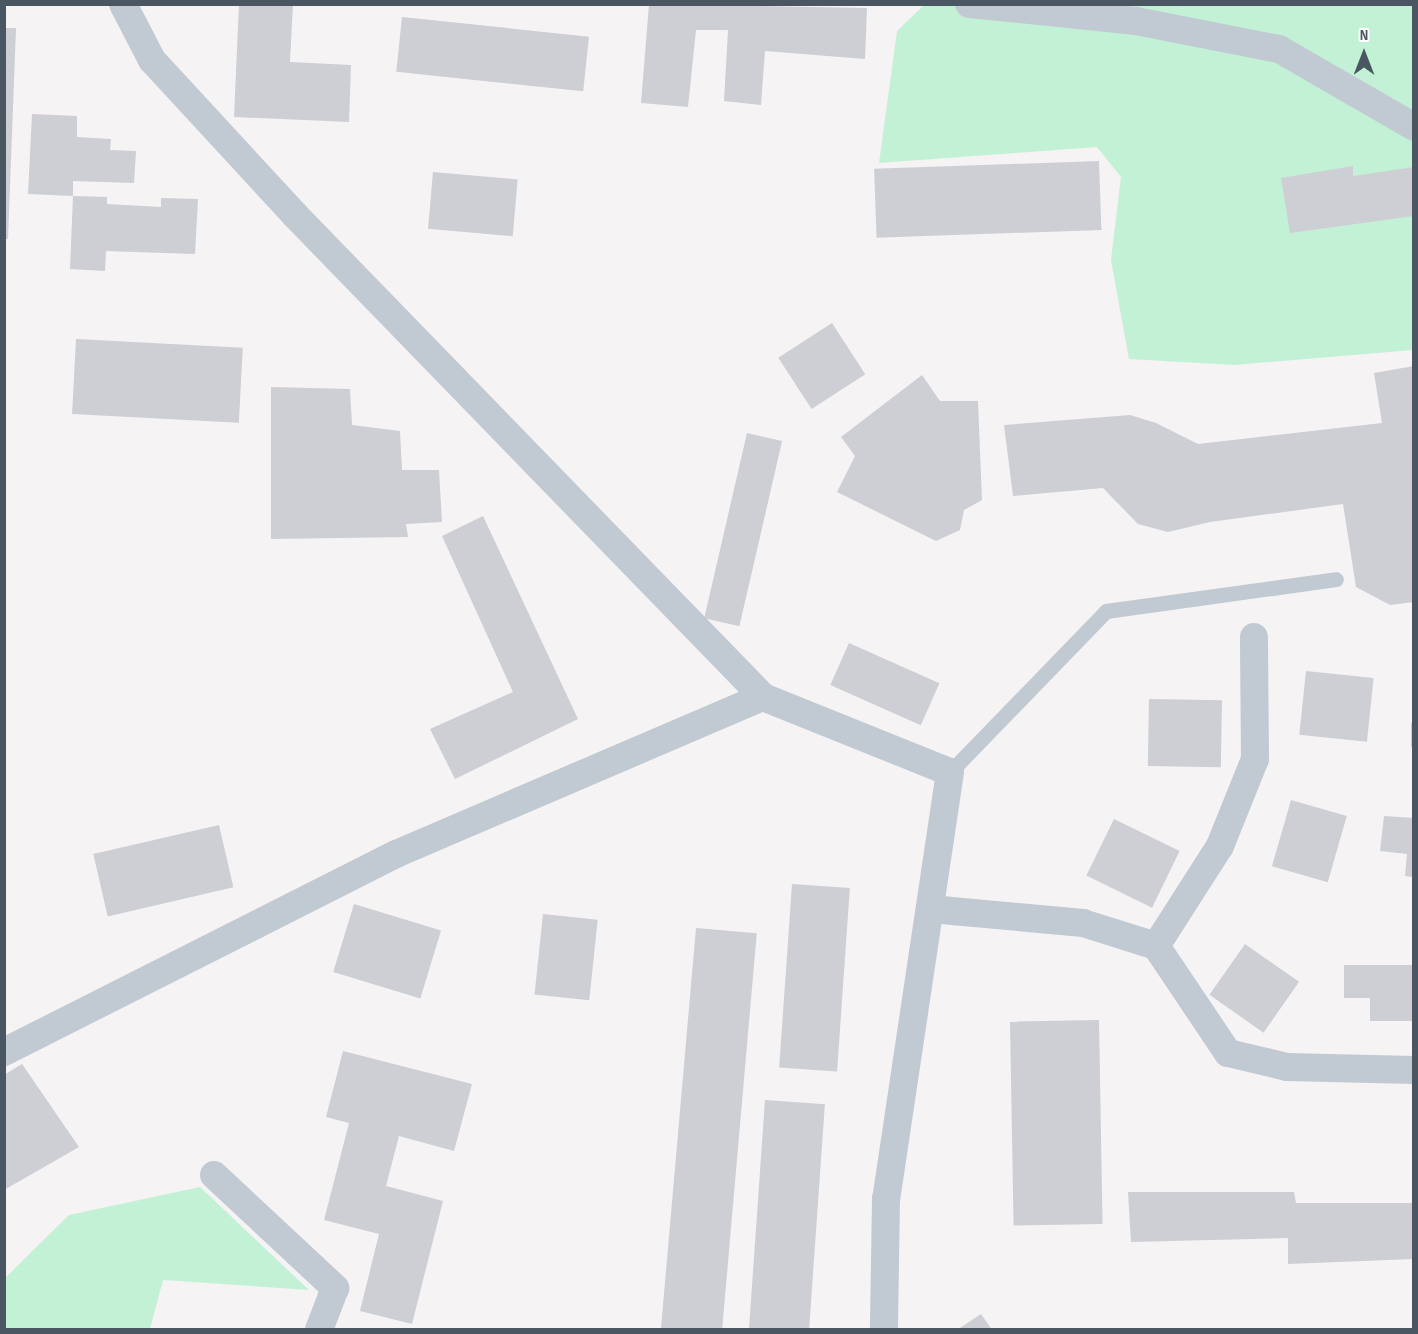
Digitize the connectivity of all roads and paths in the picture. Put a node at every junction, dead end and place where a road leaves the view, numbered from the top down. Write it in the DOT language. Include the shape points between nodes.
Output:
graph roads {
  1 [pos="123,4"];
  2 [pos="969,4"];
  3 [pos="1413,127"];
  4 [pos="1336,579"];
  5 [pos="1254,637"];
  6 [pos="763,697"];
  7 [pos="950,772"];
  8 [pos="930,909"];
  9 [pos="1156,946"];
  10 [pos="4,1052"];
  11 [pos="1413,1070"];
  12 [pos="214,1175"];
  13 [pos="319,1329"];
  14 [pos="884,1329"];
  1 -- 6 [label="street" via="152,60 200,112"];
  2 -- 3 [label="street" via="1136,21 1279,49"];
  4 -- 7 [label="lane" via="1106,611"];
  5 -- 9 [label="street" via="1255,759 1220,846"];
  6 -- 7 [label="street"];
  6 -- 10 [label="street" via="396,854"];
  7 -- 8 [label="street"];
  8 -- 9 [label="street" via="1083,922"];
  8 -- 14 [label="street" via="886,1198"];
  9 -- 11 [label="street" via="1228,1053 1287,1067"];
  12 -- 13 [label="street" via="335,1288"];
}
